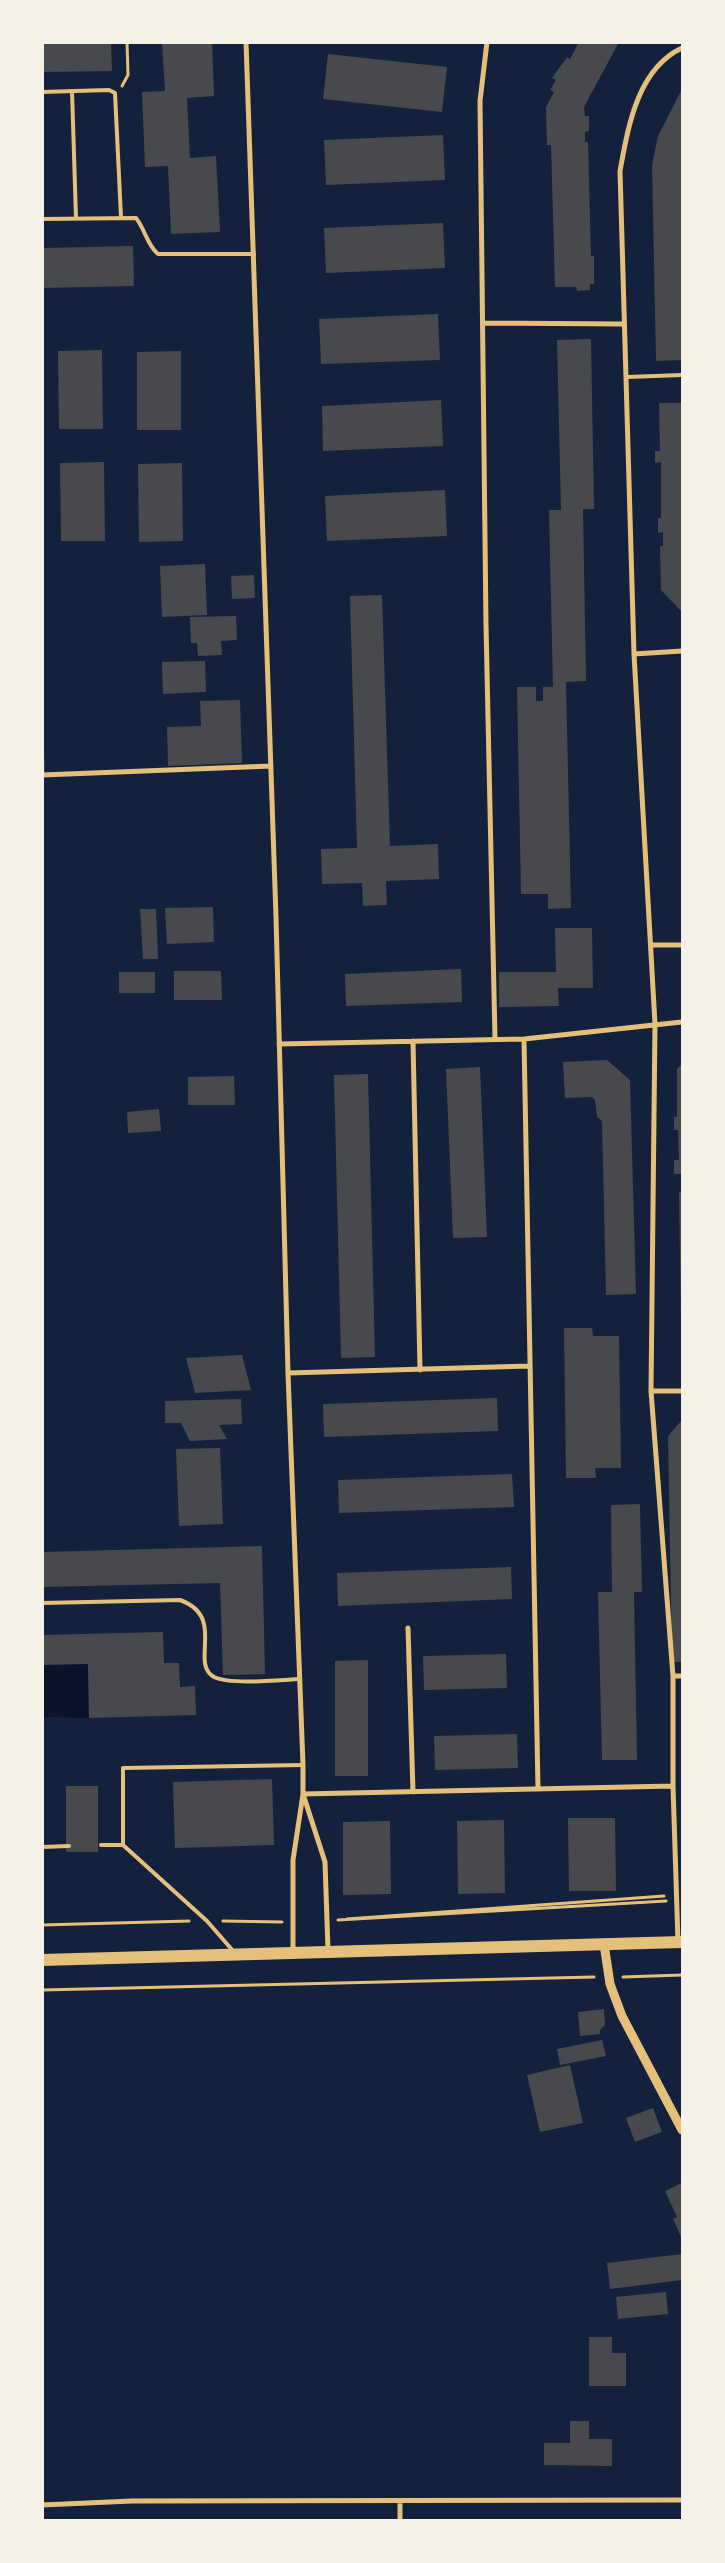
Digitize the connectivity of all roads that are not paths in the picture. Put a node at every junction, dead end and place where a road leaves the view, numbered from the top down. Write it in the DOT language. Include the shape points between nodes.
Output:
graph roads {
  1 [pos="246,42"];
  2 [pos="487,42"];
  3 [pos="682,48"];
  4 [pos="72,91"];
  5 [pos="42,92"];
  6 [pos="121,217"];
  7 [pos="76,218"];
  8 [pos="42,219"];
  9 [pos="254,254"];
  10 [pos="482,323"];
  11 [pos="623,324"];
  12 [pos="682,375"];
  13 [pos="627,377"];
  14 [pos="682,651"];
  15 [pos="634,654"];
  16 [pos="271,766"];
  17 [pos="42,775"];
  18 [pos="651,945"];
  19 [pos="682,945"];
  20 [pos="682,1022"];
  21 [pos="655,1024"];
  22 [pos="495,1039"];
  23 [pos="524,1039"];
  24 [pos="413,1041"];
  25 [pos="279,1044"];
  26 [pos="530,1366"];
  27 [pos="420,1370"];
  28 [pos="288,1373"];
  29 [pos="682,1391"];
  30 [pos="651,1392"];
  31 [pos="42,1603"];
  32 [pos="408,1628"];
  33 [pos="673,1676"];
  34 [pos="682,1676"];
  35 [pos="299,1679"];
  36 [pos="303,1765"];
  37 [pos="673,1786"];
  38 [pos="538,1788"];
  39 [pos="413,1792"];
  40 [pos="303,1794"];
  41 [pos="123,1845"];
  42 [pos="69,1846"];
  43 [pos="101,1846"];
  44 [pos="42,1847"];
  45 [pos="680,1942"];
  46 [pos="604,1944"];
  47 [pos="328,1952"];
  48 [pos="293,1954"];
  49 [pos="237,1955"];
  50 [pos="42,1960"];
  51 [pos="682,2130"];
  52 [pos="682,2500"];
  53 [pos="400,2502"];
  54 [pos="42,2506"];
  55 [pos="400,2520"];
  1 -- 9 [label="street"];
  2 -- 10 [label="street" via="480,101"];
  3 -- 11 [label="street" via="650,76 629,121 620,171"];
  4 -- 5 [label="lane"];
  4 -- 6 [label="lane" via="110,90 115,93"];
  4 -- 7 [label="lane"];
  6 -- 7 [label="lane"];
  6 -- 9 [label="lane" via="136,218 158,254"];
  7 -- 8 [label="lane"];
  9 -- 16 [label="street"];
  10 -- 11 [label="street"];
  10 -- 22 [label="street"];
  11 -- 13 [label="street"];
  12 -- 13 [label="lane"];
  13 -- 15 [label="street"];
  14 -- 15 [label="street"];
  15 -- 18 [label="street"];
  16 -- 17 [label="street"];
  16 -- 25 [label="street"];
  18 -- 19 [label="street"];
  18 -- 21 [label="street"];
  20 -- 21 [label="street"];
  21 -- 23 [label="street"];
  21 -- 30 [label="street"];
  22 -- 23 [label="street"];
  22 -- 24 [label="street"];
  23 -- 26 [label="street"];
  24 -- 25 [label="street"];
  24 -- 27 [label="street"];
  25 -- 28 [label="street"];
  26 -- 27 [label="street"];
  26 -- 38 [label="street"];
  27 -- 28 [label="street"];
  28 -- 35 [label="street"];
  29 -- 30 [label="street"];
  30 -- 33 [label="street"];
  31 -- 35 [label="lane" via="180,1600 193,1605 201,1614 206,1665 212,1676 224,1680"];
  32 -- 39 [label="street"];
  33 -- 34 [label="street"];
  33 -- 37 [label="street"];
  35 -- 36 [label="street"];
  36 -- 40 [label="street"];
  36 -- 41 [label="lane" via="123,1768"];
  37 -- 38 [label="street"];
  37 -- 45 [label="street"];
  38 -- 39 [label="street"];
  39 -- 40 [label="street"];
  40 -- 47 [label="street" via="324,1862"];
  40 -- 48 [label="street" via="293,1860"];
  41 -- 43 [label="lane"];
  41 -- 49 [label="lane" via="207,1921"];
  42 -- 44 [label="lane"];
  45 -- 46 [label="main road"];
  46 -- 47 [label="main road"];
  46 -- 51 [label="street" via="609,1977 622,2016"];
  47 -- 48 [label="main road"];
  48 -- 49 [label="main road"];
  49 -- 50 [label="main road"];
  52 -- 53 [label="street"];
  53 -- 54 [label="street" via="132,2501"];
  53 -- 55 [label="street"];
}
